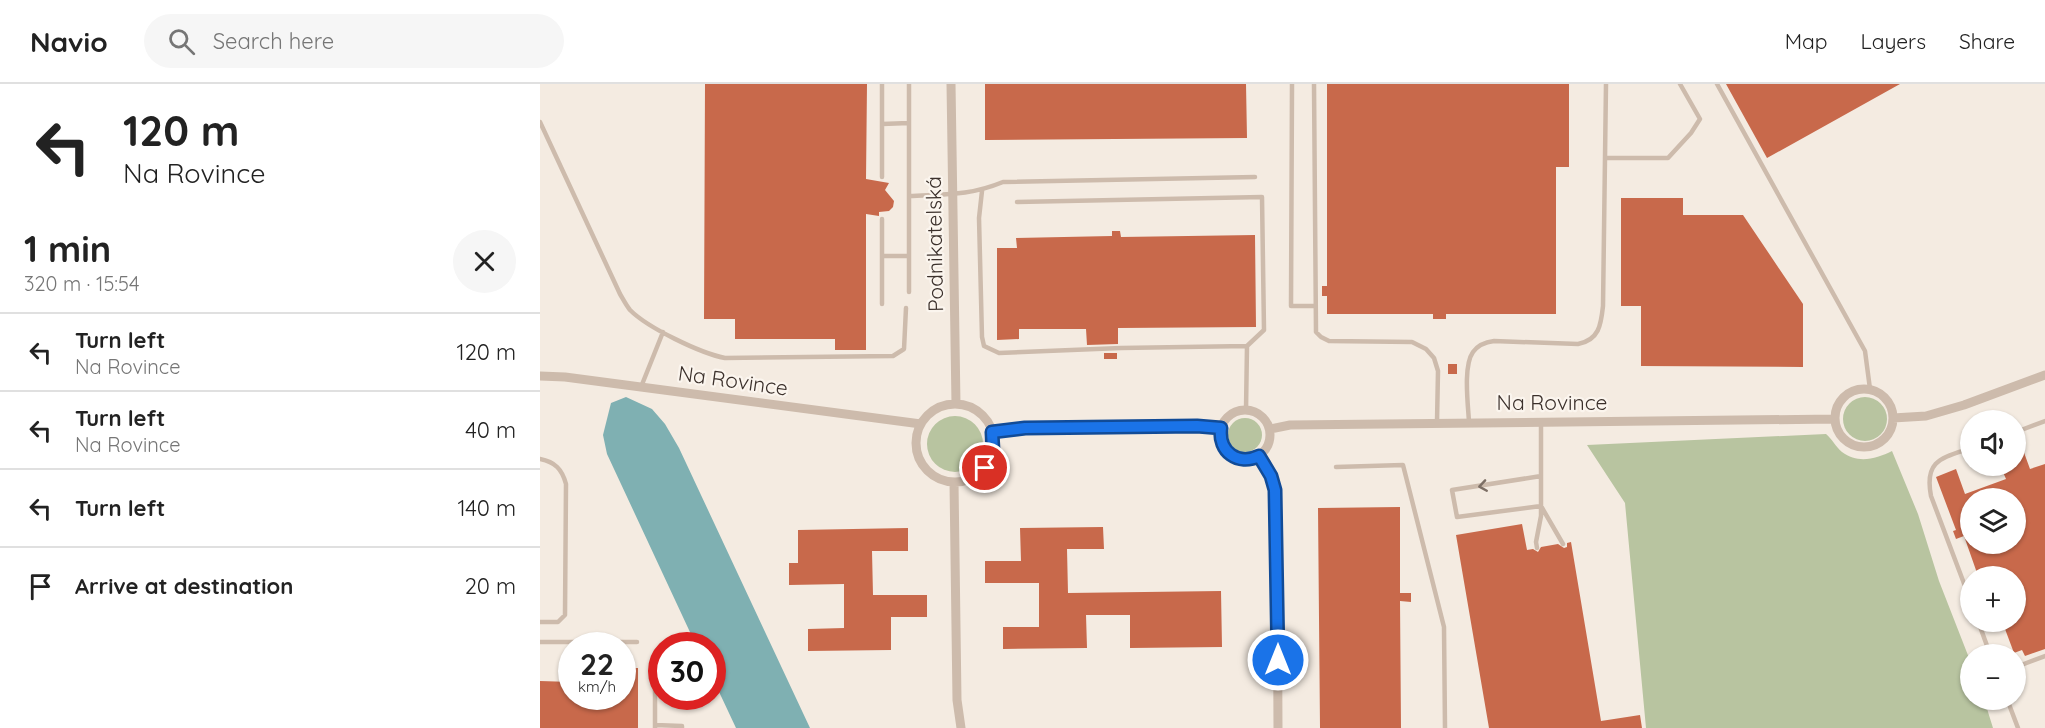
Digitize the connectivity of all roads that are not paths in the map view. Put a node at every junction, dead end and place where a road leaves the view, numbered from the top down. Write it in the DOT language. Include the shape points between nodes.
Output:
graph roads {
  1 [pos="882,84"];
  2 [pos="909,84"];
  3 [pos="951,84"];
  4 [pos="1292,84"];
  5 [pos="1314,84"];
  6 [pos="1606,84"];
  7 [pos="1680,84"];
  8 [pos="1717,84"];
  9 [pos="540,122"];
  10 [pos="909,123"];
  11 [pos="882,124"];
  12 [pos="1605,158"];
  13 [pos="882,177"];
  14 [pos="1256,177"];
  15 [pos="982,191"];
  16 [pos="952,194"];
  17 [pos="909,196"];
  18 [pos="1017,202"];
  19 [pos="882,219"];
  20 [pos="883,256"];
  21 [pos="909,256"];
  22 [pos="909,292"];
  23 [pos="882,304"];
  24 [pos="1315,306"];
  25 [pos="906,308"];
  26 [pos="663,332"];
  27 [pos="1247,346"];
  28 [pos="2045,375"];
  29 [pos="540,376"];
  30 [pos="641,387"];
  31 [pos="1870,389"];
  32 [pos="956,404"];
  33 [pos="1246,410"];
  34 [pos="1893,417"];
  35 [pos="1835,419"];
  36 [pos="1541,421"];
  37 [pos="2045,421"];
  38 [pos="1437,422"];
  39 [pos="1469,422"];
  40 [pos="921,424"];
  41 [pos="1221,428"];
  42 [pos="2026,428"];
  43 [pos="1270,429"];
  44 [pos="992,432"];
  45 [pos="1960,452"];
  46 [pos="1259,456"];
  47 [pos="540,459"];
  48 [pos="1336,466"];
  49 [pos="1541,476"];
  50 [pos="954,482"];
  51 [pos="1541,506"];
  52 [pos="1563,544"];
  53 [pos="1537,548"];
  54 [pos="1960,573"];
  55 [pos="540,622"];
  56 [pos="540,642"];
  57 [pos="637,642"];
  58 [pos="2045,656"];
  59 [pos="2026,663"];
  60 [pos="655,710"];
  61 [pos="2011,710"];
  62 [pos="655,727"];
  63 [pos="682,728"];
  64 [pos="961,728"];
  65 [pos="1278,728"];
  66 [pos="1445,728"];
  67 [pos="2018,728"];
  1 -- 11 [label="lane"];
  2 -- 10 [label="lane"];
  3 -- 16 [label="street, Podnikatelská"];
  4 -- 24 [label="lane" via="1291,306"];
  5 -- 24 [label="lane"];
  6 -- 12 [label="lane"];
  7 -- 12 [label="lane" via="1700,119 1668,158"];
  8 -- 31 [label="lane" via="1864,351"];
  9 -- 26 [label="lane" via="620,294 630,309"];
  10 -- 11 [label="lane"];
  10 -- 17 [label="lane"];
  11 -- 13 [label="lane"];
  12 -- 39 [label="lane" via="1603,306 1598,333 1578,344 1482,344 1472,353 1468,368"];
  14 -- 15 [label="lane" via="1003,182"];
  15 -- 16 [label="lane"];
  15 -- 27 [label="lane" via="982,337 984,346 990,350 999,353"];
  16 -- 17 [label="lane"];
  16 -- 32 [label="street, Podnikatelská"];
  17 -- 21 [label="lane"];
  18 -- 27 [label="lane" via="1262,197 1264,330"];
  19 -- 20 [label="lane"];
  20 -- 21 [label="lane"];
  20 -- 23 [label="lane"];
  21 -- 22 [label="lane"];
  24 -- 38 [label="lane" via="1316,332 1329,341 1412,342 1426,349 1438,371"];
  25 -- 26 [label="lane" via="904,349 893,356 725,358 709,355"];
  26 -- 30 [label="lane"];
  27 -- 33 [label="lane"];
  28 -- 34 [label="street" via="1926,416"];
  29 -- 30 [label="street, Na Rovince"];
  30 -- 40 [label="street, Na Rovince"];
  31 -- 34 [label="street" via="1887,399"];
  31 -- 35 [label="street" via="1856,389 1843,398"];
  32 -- 40 [label="street" via="935,409"];
  32 -- 44 [label="street" via="979,412"];
  33 -- 41 [label="street" via="1230,415"];
  33 -- 43 [label="street" via="1261,415"];
  34 -- 35 [label="street" via="1892,427 1880,443 1860,447 1843,438"];
  35 -- 36 [label="street, Na Rovince"];
  36 -- 39 [label="street, Na Rovince"];
  36 -- 49 [label="lane"];
  37 -- 42 [label="lane"];
  38 -- 39 [label="street, Na Rovince"];
  38 -- 43 [label="street, Na Rovince" via="1290,424"];
  40 -- 50 [label="street" via="918,456 937,478"];
  41 -- 44 [label="street" via="1025,428"];
  41 -- 46 [label="street" via="1222,444 1231,456 1245,460"];
  43 -- 46 [label="street" via="1269,444"];
  44 -- 50 [label="street" via="993,451 985,468 971,478"];
  45 -- 54 [label="lane" via="1934,465 1928,479"];
  46 -- 65 [label="street" via="1271,476 1277,503"];
  47 -- 55 [label="lane" via="557,465 566,484 565,615 558,622"];
  48 -- 66 [label="lane" via="1403,465 1444,627"];
  49 -- 51 [label="lane"];
  49 -- 51 [label="lane, one-way" via="1452,490 1457,517"];
  50 -- 64 [label="street" via="957,700"];
  51 -- 52 [label="lane"];
  51 -- 53 [label="lane"];
  56 -- 57 [label="lane"];
  58 -- 59 [label="lane"];
  60 -- 62 [label="lane"];
  61 -- 67 [label="lane"];
  62 -- 63 [label="lane"];
}
